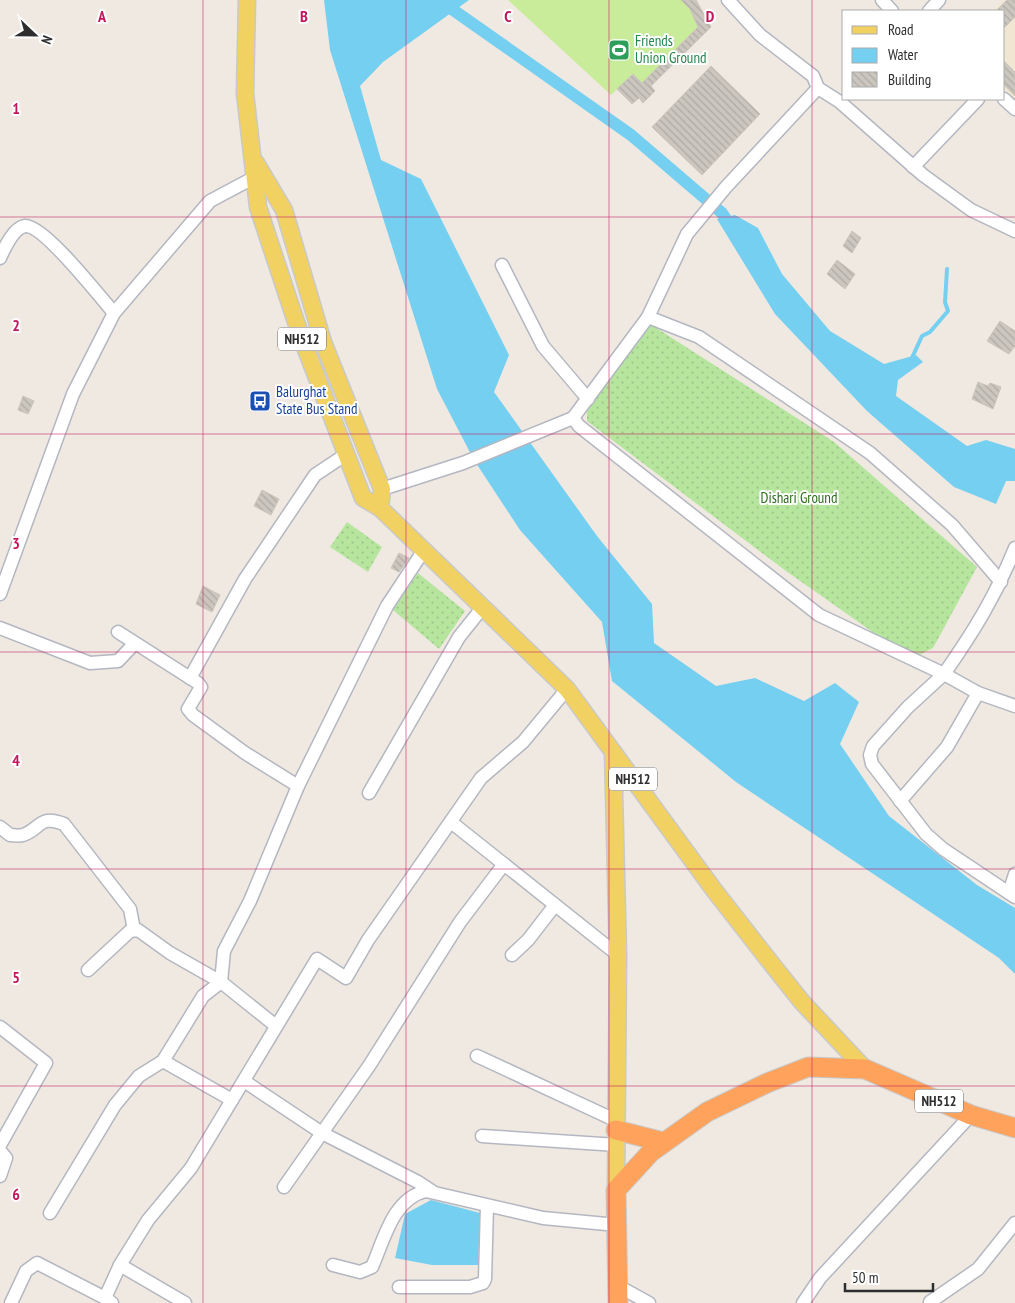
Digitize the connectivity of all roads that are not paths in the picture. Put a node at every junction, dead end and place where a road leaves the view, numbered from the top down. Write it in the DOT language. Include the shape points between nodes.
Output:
graph roads {
  1 [pos="247,0"];
  2 [pos="728,0"];
  3 [pos="882,0"];
  4 [pos="939,0"];
  5 [pos="891,10"];
  6 [pos="930,10"];
  7 [pos="818,88"];
  8 [pos="842,99"];
  9 [pos="977,100"];
  10 [pos="1005,100"];
  11 [pos="848,102"];
  12 [pos="1015,109"];
  13 [pos="253,157"];
  14 [pos="914,167"];
  15 [pos="255,177"];
  16 [pos="1015,231"];
  17 [pos="0,258"];
  18 [pos="502,266"];
  19 [pos="114,314"];
  20 [pos="648,317"];
  21 [pos="588,399"];
  22 [pos="573,418"];
  23 [pos="345,455"];
  24 [pos="382,489"];
  25 [pos="380,508"];
  26 [pos="1015,548"];
  27 [pos="424,550"];
  28 [pos="2,581"];
  29 [pos="1001,582"];
  30 [pos="0,594"];
  31 [pos="483,607"];
  32 [pos="0,628"];
  33 [pos="118,632"];
  34 [pos="135,643"];
  35 [pos="944,674"];
  36 [pos="190,678"];
  37 [pos="567,689"];
  38 [pos="978,693"];
  39 [pos="1015,706"];
  40 [pos="613,752"];
  41 [pos="298,786"];
  42 [pos="369,793"];
  43 [pos="900,801"];
  44 [pos="451,822"];
  45 [pos="0,827"];
  46 [pos="504,864"];
  47 [pos="1015,874"];
  48 [pos="1012,895"];
  49 [pos="555,905"];
  50 [pos="134,930"];
  51 [pos="512,955"];
  52 [pos="618,955"];
  53 [pos="88,970"];
  54 [pos="221,982"];
  55 [pos="276,1026"];
  56 [pos="0,1027"];
  57 [pos="477,1056"];
  58 [pos="163,1061"];
  59 [pos="865,1069"];
  60 [pos="244,1081"];
  61 [pos="232,1100"];
  62 [pos="971,1115"];
  63 [pos="1015,1128"];
  64 [pos="616,1132"];
  65 [pos="322,1133"];
  66 [pos="482,1136"];
  67 [pos="663,1142"];
  68 [pos="0,1145"];
  69 [pos="0,1151"];
  70 [pos="0,1176"];
  71 [pos="284,1187"];
  72 [pos="616,1190"];
  73 [pos="433,1192"];
  74 [pos="487,1206"];
  75 [pos="50,1213"];
  76 [pos="1015,1223"];
  77 [pos="617,1225"];
  78 [pos="120,1265"];
  79 [pos="333,1265"];
  80 [pos="399,1286"];
  81 [pos="618,1295"];
  82 [pos="109,1300"];
  83 [pos="930,1302"];
  84 [pos="11,1303"];
  85 [pos="185,1303"];
  86 [pos="649,1303"];
  87 [pos="803,1303"];
  1 -- 13 [label="main road, NH512" via="245,93"];
  2 -- 7 [label="street" via="760,34 812,76"];
  3 -- 5 [label="street"];
  4 -- 6 [label="street"];
  7 -- 8 [label="street"];
  7 -- 20 [label="street" via="687,234"];
  9 -- 14 [label="street"];
  10 -- 12 [label="street"];
  11 -- 14 [label="street"];
  13 -- 15 [label="main road, NH512"];
  13 -- 24 [label="main road" via="284,210 323,342"];
  14 -- 16 [label="street" via="971,210"];
  15 -- 19 [label="street" via="210,202"];
  15 -- 23 [label="main road, NH512" via="258,208 299,332"];
  17 -- 19 [label="street" via="21,228 26,226 38,230"];
  18 -- 21 [label="street" via="543,346"];
  19 -- 28 [label="street" via="73,394"];
  20 -- 21 [label="street"];
  20 -- 29 [label="street" via="699,337 870,453 952,526"];
  21 -- 22 [label="street"];
  22 -- 24 [label="street" via="463,463"];
  22 -- 35 [label="street" via="579,426 820,615"];
  23 -- 25 [label="main road, NH512" via="363,498"];
  23 -- 36 [label="street" via="315,475 246,579"];
  24 -- 25 [label="main road"];
  25 -- 27 [label="main road, NH512"];
  26 -- 29 [label="street"];
  27 -- 31 [label="main road, NH512"];
  27 -- 41 [label="street" via="387,606"];
  28 -- 30 [label="street"];
  29 -- 35 [label="street" via="978,626"];
  31 -- 37 [label="main road, NH512"];
  31 -- 42 [label="street" via="459,637"];
  32 -- 34 [label="street" via="90,662 118,662"];
  33 -- 34 [label="street"];
  34 -- 36 [label="street"];
  35 -- 38 [label="street"];
  35 -- 43 [label="street" via="873,746 872,764"];
  36 -- 41 [label="street" via="201,687 190,704 189,712 245,754"];
  37 -- 40 [label="main road, NH512"];
  37 -- 44 [label="street" via="523,742 481,778"];
  38 -- 39 [label="street"];
  38 -- 43 [label="street" via="947,747"];
  40 -- 52 [label="main road"];
  40 -- 59 [label="main road, NH512" via="767,958 802,1002"];
  41 -- 54 [label="street" via="250,901 224,951"];
  43 -- 48 [label="street" via="942,850"];
  44 -- 46 [label="street"];
  44 -- 55 [label="street" via="368,940 346,978 317,960"];
  45 -- 50 [label="street" via="10,835 23,835 42,821 55,820 64,824 130,909"];
  46 -- 49 [label="street"];
  46 -- 65 [label="street" via="460,922 369,1066"];
  47 -- 48 [label="street"];
  49 -- 51 [label="street"];
  49 -- 52 [label="street"];
  50 -- 53 [label="street"];
  50 -- 54 [label="street" via="143,932 170,953"];
  52 -- 64 [label="main road"];
  54 -- 55 [label="street"];
  54 -- 58 [label="street" via="203,996"];
  55 -- 60 [label="street"];
  56 -- 68 [label="street" via="46,1063"];
  57 -- 64 [label="street"];
  58 -- 61 [label="street"];
  58 -- 75 [label="street" via="139,1076 115,1106"];
  59 -- 62 [label="highway, NH512"];
  59 -- 67 [label="highway, NH512" via="808,1068 767,1083 707,1112"];
  60 -- 61 [label="street"];
  60 -- 65 [label="street"];
  61 -- 78 [label="street" via="192,1168 148,1220"];
  62 -- 63 [label="highway, NH512"];
  62 -- 87 [label="street" via="820,1278"];
  64 -- 66 [label="street"];
  64 -- 67 [label="highway"];
  64 -- 72 [label="main road"];
  65 -- 71 [label="street"];
  65 -- 73 [label="street"];
  67 -- 72 [label="highway, NH512"];
  69 -- 70 [label="street" via="6,1158"];
  72 -- 77 [label="highway"];
  73 -- 74 [label="street"];
  73 -- 79 [label="street" via="417,1193 402,1206 389,1225 368,1270 360,1272"];
  74 -- 77 [label="street" via="543,1218"];
  74 -- 80 [label="street" via="483,1283 470,1287"];
  76 -- 83 [label="street" via="978,1269"];
  77 -- 81 [label="highway"];
  78 -- 82 [label="street"];
  78 -- 85 [label="street"];
  81 -- 86 [label="street"];
  82 -- 84 [label="street" via="38,1263 26,1271"];
}
